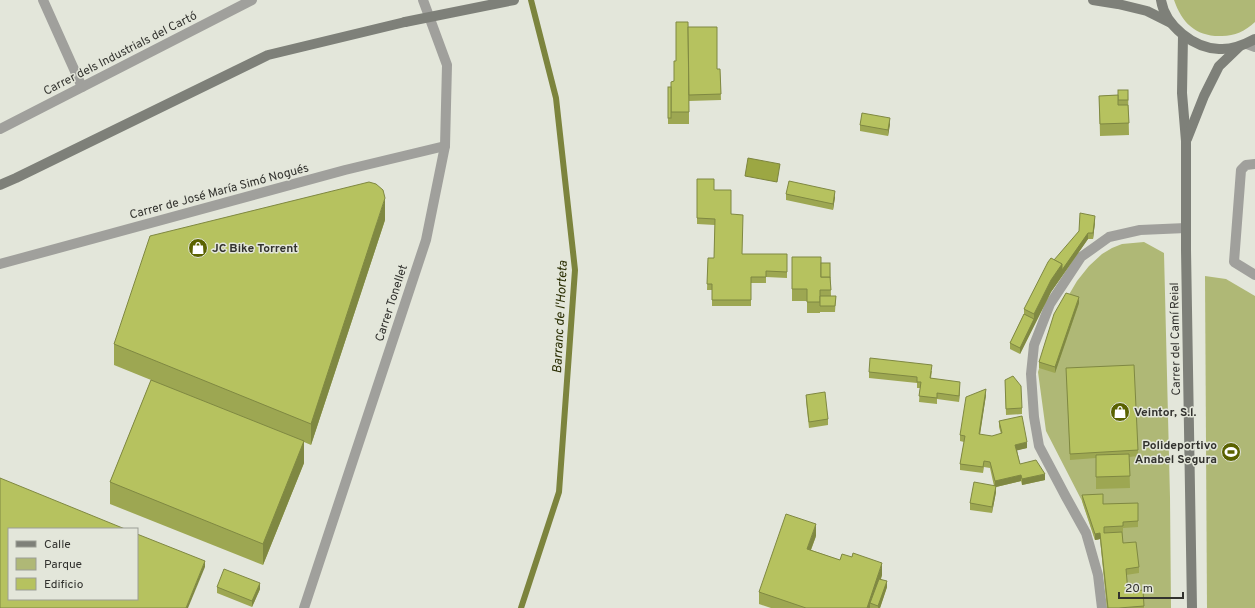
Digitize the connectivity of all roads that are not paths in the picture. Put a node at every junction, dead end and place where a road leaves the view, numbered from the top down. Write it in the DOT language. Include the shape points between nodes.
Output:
graph roads {
  1 [pos="43,0"];
  2 [pos="252,0"];
  3 [pos="423,0"];
  4 [pos="514,0"];
  5 [pos="1093,0"];
  6 [pos="1162,0"];
  7 [pos="1171,23"];
  8 [pos="1183,36"];
  9 [pos="1249,44"];
  10 [pos="82,87"];
  11 [pos="0,129"];
  12 [pos="1186,141"];
  13 [pos="445,146"];
  14 [pos="1255,164"];
  15 [pos="0,185"];
  16 [pos="1186,228"];
  17 [pos="0,264"];
  18 [pos="1255,275"];
  19 [pos="304,608"];
  20 [pos="1102,608"];
  21 [pos="1192,608"];
  1 -- 10 [label="street"];
  2 -- 10 [label="street, Carrer dels Industrials del Cartó"];
  3 -- 13 [label="street, Carrer Tonellet" via="447,65"];
  4 -- 15 [label="street, bridge" via="405,22 268,55"];
  5 -- 7 [label="street" via="1147,11"];
  6 -- 7 [label="street"];
  7 -- 8 [label="street"];
  8 -- 9 [label="street" via="1200,45 1219,49"];
  8 -- 12 [label="street, Carrer del Camí Reial" via="1182,94"];
  9 -- 12 [label="street, Carrer del Camí Reial" via="1220,66 1204,96"];
  10 -- 11 [label="street, Carrer dels Industrials del Cartó"];
  12 -- 16 [label="street, Carrer del Camí Reial"];
  13 -- 17 [label="street, Carrer de José María Simó Nogués" via="345,170"];
  13 -- 19 [label="street, Carrer Tonellet" via="426,240"];
  14 -- 18 [label="street" via="1246,165 1241,170 1234,262"];
  16 -- 20 [label="street" via="1140,230 1109,237 1080,257 1050,304 1034,345 1031,374 1039,446 1086,533 1098,575"];
  16 -- 21 [label="street, Carrer del Camí Reial"];
}
